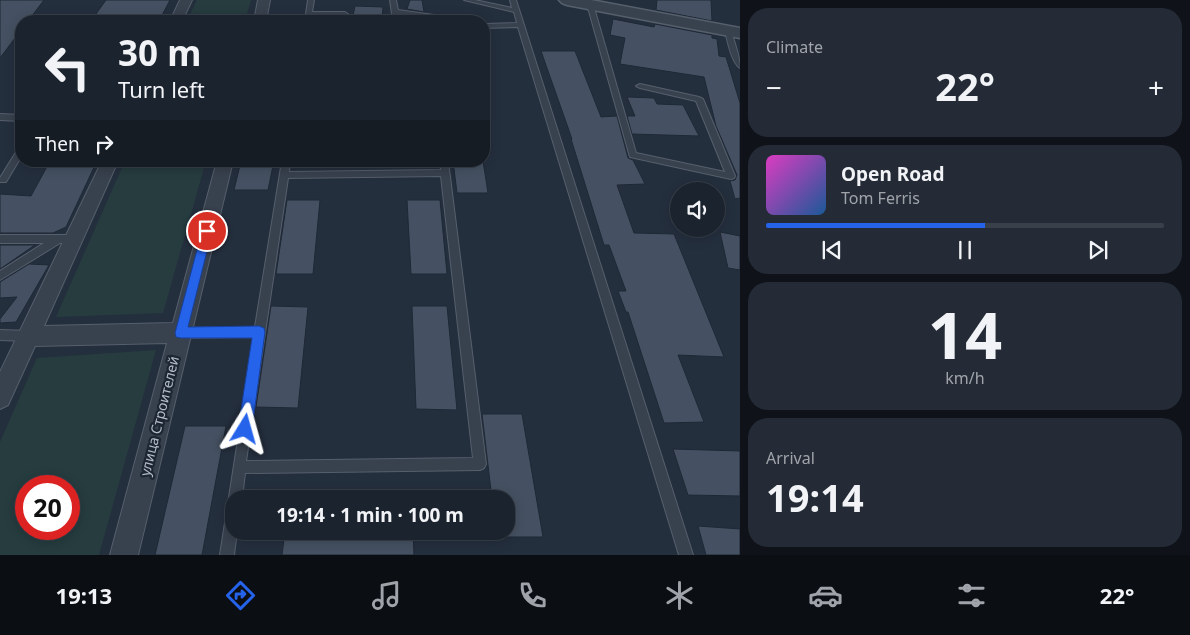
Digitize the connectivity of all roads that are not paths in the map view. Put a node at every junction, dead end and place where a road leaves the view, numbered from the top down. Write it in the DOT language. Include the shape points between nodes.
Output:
graph roads {
  1 [pos="186,0"];
  2 [pos="264,0"];
  3 [pos="311,0"];
  4 [pos="393,0"];
  5 [pos="467,0"];
  6 [pos="513,0"];
  7 [pos="567,0"];
  8 [pos="590,4"];
  9 [pos="517,11"];
  10 [pos="396,12"];
  11 [pos="179,15"];
  12 [pos="261,15"];
  13 [pos="309,15"];
  14 [pos="423,15"];
  15 [pos="521,25"];
  16 [pos="490,26"];
  17 [pos="734,32"];
  18 [pos="740,66"];
  19 [pos="640,86"];
  20 [pos="0,117"];
  21 [pos="15,118"];
  22 [pos="15,161"];
  23 [pos="107,167"];
  24 [pos="223,167"];
  25 [pos="285,167"];
  26 [pos="445,167"];
  27 [pos="445,172"];
  28 [pos="284,175"];
  29 [pos="4,180"];
  30 [pos="0,239"];
  31 [pos="66,239"];
  32 [pos="0,276"];
  33 [pos="259,332"];
  34 [pos="181,333"];
  35 [pos="0,335"];
  36 [pos="29,336"];
  37 [pos="0,397"];
  38 [pos="239,467"];
  39 [pos="236,490"];
  40 [pos="228,540"];
  41 [pos="124,555"];
  42 [pos="226,555"];
  43 [pos="686,555"];
  1 -- 11 [label="street"];
  2 -- 12 [label="street"];
  3 -- 13 [label="lane"];
  4 -- 10 [label="lane"];
  5 -- 9 [label="lane"];
  6 -- 9 [label="lane"];
  7 -- 8 [label="street"];
  8 -- 17 [label="street"];
  8 -- 19 [label="lane" via="633,155 731,176 699,99"];
  9 -- 15 [label="lane"];
  10 -- 14 [label="lane"];
  15 -- 16 [label="lane"];
  15 -- 43 [label="lane"];
  17 -- 18 [label="lane"];
  20 -- 21 [label="lane"];
  22 -- 29 [label="lane"];
  23 -- 31 [label="street"];
  24 -- 34 [label="street, улица Строителей"];
  25 -- 28 [label="lane"];
  26 -- 27 [label="lane"];
  27 -- 28 [label="lane"];
  27 -- 38 [label="lane" via="480,464"];
  28 -- 33 [label="lane"];
  30 -- 31 [label="lane"];
  31 -- 32 [label="lane"];
  31 -- 36 [label="street"];
  33 -- 34 [label="lane"];
  33 -- 38 [label="lane"];
  34 -- 36 [label="street"];
  34 -- 41 [label="street, улица Строителей"];
  35 -- 36 [label="lane"];
  36 -- 37 [label="street"];
  38 -- 39 [label="lane"];
  40 -- 42 [label="lane"];
}
